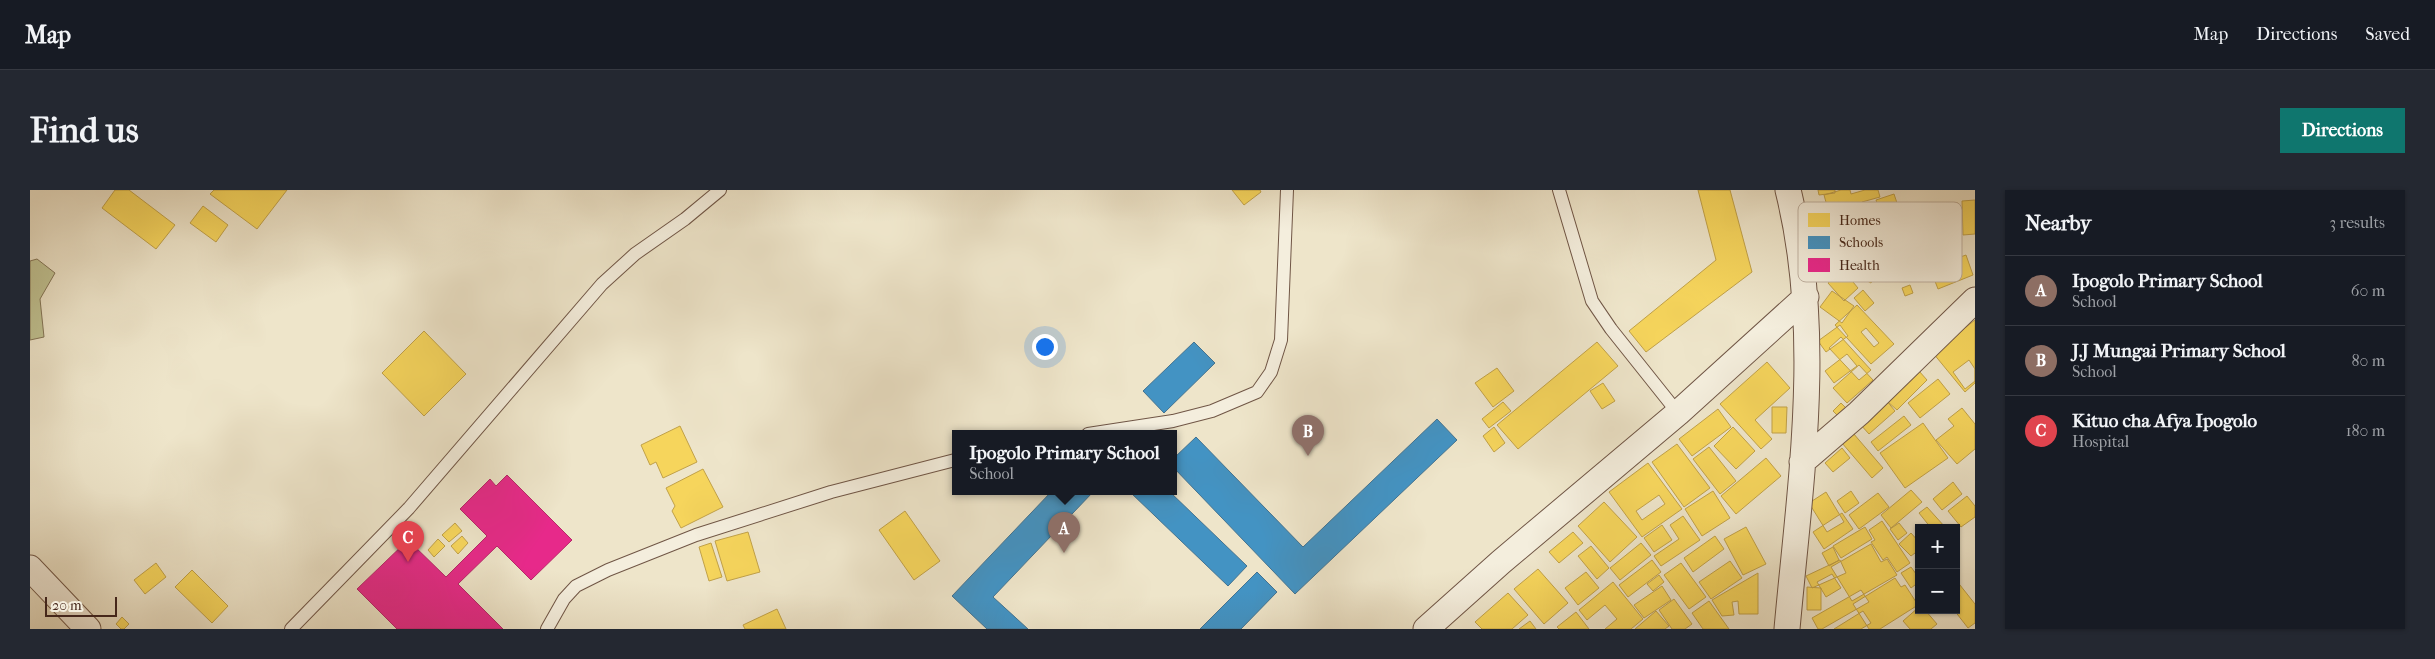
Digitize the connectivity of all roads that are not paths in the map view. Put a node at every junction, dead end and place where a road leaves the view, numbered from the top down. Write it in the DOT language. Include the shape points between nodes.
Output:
graph roads {
  1 [pos="720,190"];
  2 [pos="1287,190"];
  3 [pos="1559,190"];
  4 [pos="1788,190"];
  5 [pos="1798,249"];
  6 [pos="1803,282"];
  7 [pos="1806,297"];
  8 [pos="1975,300"];
  9 [pos="1678,413"];
  10 [pos="1114,430"];
  11 [pos="952,461"];
  12 [pos="1802,462"];
  13 [pos="30,568"];
  14 [pos="88,629"];
  15 [pos="291,629"];
  16 [pos="547,629"];
  17 [pos="1426,629"];
  18 [pos="1787,629"];
  1 -- 15 [label="lane" via="686,219 635,254 602,284 409,508"];
  2 -- 10 [label="lane" via="1281,340 1271,372 1257,392 1212,411"];
  3 -- 9 [label="lane" via="1592,301"];
  4 -- 5 [label="street"];
  6 -- 7 [label="street"];
  7 -- 9 [label="street"];
  7 -- 12 [label="street" via="1807,384"];
  8 -- 12 [label="street" via="1859,413"];
  9 -- 17 [label="street" via="1500,562"];
  11 -- 16 [label="lane" via="831,492 696,535 608,570 576,586 564,599"];
  12 -- 18 [label="street"];
  13 -- 14 [label="street"];
}
